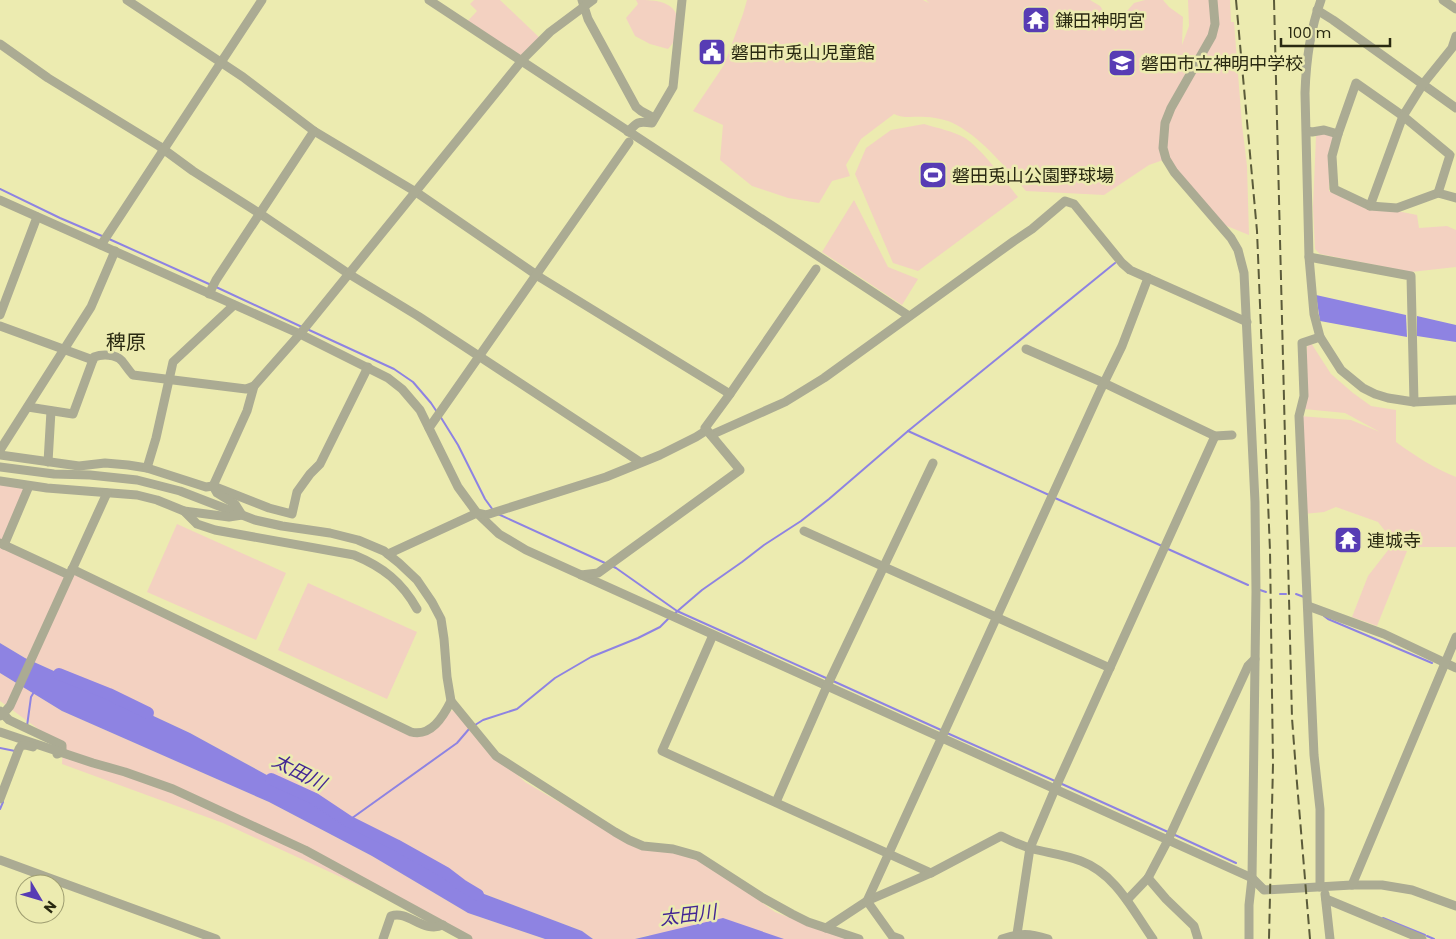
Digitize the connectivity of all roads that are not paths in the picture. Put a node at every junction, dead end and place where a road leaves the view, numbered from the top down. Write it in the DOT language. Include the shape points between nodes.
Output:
graph roads {
  1 [pos="126,0"];
  2 [pos="262,0"];
  3 [pos="429,0"];
  4 [pos="593,0"];
  5 [pos="682,0"];
  6 [pos="1212,0"];
  7 [pos="1321,0"];
  8 [pos="1443,0"];
  9 [pos="583,3"];
  10 [pos="1456,9"];
  11 [pos="1317,10"];
  12 [pos="1456,36"];
  13 [pos="0,44"];
  14 [pos="522,62"];
  15 [pos="221,63"];
  16 [pos="1423,84"];
  17 [pos="1456,108"];
  18 [pos="1403,116"];
  19 [pos="654,118"];
  20 [pos="314,131"];
  21 [pos="1307,131"];
  22 [pos="628,132"];
  23 [pos="1338,134"];
  24 [pos="630,142"];
  25 [pos="164,149"];
  26 [pos="416,192"];
  27 [pos="1438,193"];
  28 [pos="1456,198"];
  29 [pos="0,200"];
  30 [pos="1370,206"];
  31 [pos="259,213"];
  32 [pos="37,217"];
  33 [pos="101,245"];
  34 [pos="115,251"];
  35 [pos="1308,258"];
  36 [pos="816,269"];
  37 [pos="349,274"];
  38 [pos="536,275"];
  39 [pos="1148,278"];
  40 [pos="209,294"];
  41 [pos="234,305"];
  42 [pos="0,315"];
  43 [pos="909,316"];
  44 [pos="1247,322"];
  45 [pos="0,326"];
  46 [pos="300,334"];
  47 [pos="1320,337"];
  48 [pos="64,349"];
  49 [pos="1026,349"];
  50 [pos="479,357"];
  51 [pos="93,360"];
  52 [pos="368,367"];
  53 [pos="169,380"];
  54 [pos="1104,383"];
  55 [pos="254,386"];
  56 [pos="730,394"];
  57 [pos="1456,400"];
  58 [pos="1414,402"];
  59 [pos="28,407"];
  60 [pos="52,411"];
  61 [pos="429,428"];
  62 [pos="709,433"];
  63 [pos="1232,435"];
  64 [pos="1215,436"];
  65 [pos="0,450"];
  66 [pos="0,455"];
  67 [pos="48,462"];
  68 [pos="640,462"];
  69 [pos="933,463"];
  70 [pos="0,467"];
  71 [pos="146,468"];
  72 [pos="0,481"];
  73 [pos="29,486"];
  74 [pos="213,486"];
  75 [pos="107,493"];
  76 [pos="184,511"];
  77 [pos="477,513"];
  78 [pos="242,514"];
  79 [pos="804,531"];
  80 [pos="2,544"];
  81 [pos="388,554"];
  82 [pos="884,566"];
  83 [pos="70,575"];
  84 [pos="580,575"];
  85 [pos="1308,606"];
  86 [pos="417,609"];
  87 [pos="997,617"];
  88 [pos="713,635"];
  89 [pos="1456,637"];
  90 [pos="1255,659"];
  91 [pos="1444,663"];
  92 [pos="1110,668"];
  93 [pos="1456,668"];
  94 [pos="827,686"];
  95 [pos="451,702"];
  96 [pos="1,714"];
  97 [pos="0,732"];
  98 [pos="942,738"];
  99 [pos="62,752"];
  100 [pos="1055,789"];
  101 [pos="0,799"];
  102 [pos="776,802"];
  103 [pos="1168,840"];
  104 [pos="1030,848"];
  105 [pos="889,854"];
  106 [pos="0,860"];
  107 [pos="931,873"];
  108 [pos="1148,878"];
  109 [pos="1252,878"];
  110 [pos="1352,885"];
  111 [pos="1323,887"];
  112 [pos="1264,890"];
  113 [pos="1326,899"];
  114 [pos="1127,900"];
  115 [pos="867,901"];
  116 [pos="1249,905"];
  117 [pos="1456,906"];
  118 [pos="443,925"];
  119 [pos="826,928"];
  120 [pos="1017,934"];
  121 [pos="216,939"];
  122 [pos="383,939"];
  123 [pos="468,939"];
  124 [pos="859,939"];
  125 [pos="900,939"];
  126 [pos="1002,939"];
  127 [pos="1048,939"];
  128 [pos="1153,939"];
  129 [pos="1198,939"];
  130 [pos="1249,939"];
  131 [pos="1330,939"];
  132 [pos="1422,939"];
  1 -- 15 [label="street"];
  2 -- 15 [label="street"];
  3 -- 14 [label="street"];
  4 -- 9 [label="street"];
  5 -- 19 [label="street" via="673,87"];
  6 -- 44 [label="street" via="1215,24 1212,36 1171,108 1165,123 1163,148 1174,172 1238,250 1244,274"];
  7 -- 11 [label="street"];
  8 -- 10 [label="street"];
  9 -- 14 [label="street"];
  9 -- 19 [label="street" via="588,19 636,107"];
  11 -- 16 [label="street"];
  11 -- 21 [label="street" via="1306,69"];
  12 -- 16 [label="street" via="1452,48"];
  13 -- 25 [label="street" via="48,78"];
  14 -- 22 [label="street"];
  14 -- 26 [label="street"];
  15 -- 20 [label="street"];
  15 -- 25 [label="street"];
  16 -- 17 [label="street"];
  16 -- 18 [label="street"];
  18 -- 23 [label="street" via="1356,83"];
  18 -- 27 [label="street" via="1450,155"];
  18 -- 30 [label="street"];
  19 -- 22 [label="street" via="652,123 636,123"];
  20 -- 26 [label="street"];
  20 -- 31 [label="street"];
  21 -- 23 [label="street" via="1324,130"];
  21 -- 35 [label="street"];
  22 -- 43 [label="street"];
  23 -- 30 [label="street" via="1332,156 1334,189"];
  24 -- 38 [label="street"];
  25 -- 31 [label="street"];
  25 -- 33 [label="street"];
  26 -- 37 [label="street"];
  26 -- 38 [label="street"];
  27 -- 28 [label="street"];
  27 -- 30 [label="street" via="1397,208"];
  29 -- 32 [label="street"];
  31 -- 37 [label="street"];
  31 -- 40 [label="street"];
  32 -- 33 [label="street"];
  32 -- 42 [label="street"];
  33 -- 34 [label="street"];
  34 -- 40 [label="street"];
  34 -- 48 [label="street" via="92,308"];
  35 -- 47 [label="street"];
  35 -- 58 [label="street" via="1410,276"];
  36 -- 56 [label="street"];
  37 -- 46 [label="street"];
  37 -- 50 [label="street"];
  38 -- 50 [label="street"];
  38 -- 56 [label="street"];
  39 -- 43 [label="street" via="1122,263 1074,204 1065,202"];
  39 -- 44 [label="street"];
  39 -- 54 [label="street"];
  40 -- 41 [label="street"];
  41 -- 46 [label="street"];
  41 -- 53 [label="street" via="173,362"];
  43 -- 62 [label="street" via="793,397"];
  44 -- 90 [label="street" via="1255,502"];
  45 -- 48 [label="street"];
  46 -- 52 [label="street"];
  46 -- 55 [label="street"];
  47 -- 58 [label="street" via="1341,370 1363,388 1388,398"];
  47 -- 85 [label="street" via="1302,343 1304,396 1299,416"];
  48 -- 51 [label="street"];
  48 -- 59 [label="street"];
  49 -- 54 [label="street"];
  50 -- 61 [label="street"];
  50 -- 68 [label="street"];
  51 -- 53 [label="street" via="101,354 113,356 121,360 133,375"];
  51 -- 60 [label="street" via="73,414"];
  52 -- 61 [label="street" via="402,388 420,410"];
  52 -- 74 [label="street" via="320,464 297,492 292,514"];
  53 -- 55 [label="street" via="246,389"];
  53 -- 71 [label="street"];
  54 -- 64 [label="street"];
  54 -- 87 [label="street"];
  55 -- 74 [label="street" via="247,411"];
  56 -- 62 [label="street" via="705,428"];
  57 -- 58 [label="street"];
  59 -- 60 [label="street"];
  59 -- 65 [label="street"];
  60 -- 67 [label="street"];
  61 -- 77 [label="street" via="458,487"];
  62 -- 68 [label="street"];
  62 -- 84 [label="street" via="740,470 598,573"];
  63 -- 64 [label="street"];
  64 -- 92 [label="street"];
  66 -- 67 [label="street"];
  67 -- 71 [label="street"];
  68 -- 77 [label="street" via="560,492 486,515"];
  69 -- 82 [label="street"];
  70 -- 78 [label="street" via="137,480 180,491"];
  71 -- 74 [label="street" via="206,487"];
  72 -- 73 [label="street"];
  73 -- 75 [label="street"];
  73 -- 80 [label="street"];
  74 -- 78 [label="street"];
  75 -- 76 [label="street" via="157,500"];
  75 -- 83 [label="street"];
  76 -- 78 [label="street" via="230,517"];
  76 -- 86 [label="street" via="197,524 215,530 354,555 393,578 409,594"];
  77 -- 81 [label="street"];
  77 -- 84 [label="street" via="511,542"];
  78 -- 81 [label="street" via="255,520 358,540"];
  79 -- 82 [label="street"];
  80 -- 83 [label="street"];
  81 -- 95 [label="street" via="417,580 441,620"];
  82 -- 87 [label="street"];
  82 -- 94 [label="street"];
  83 -- 95 [label="street" via="411,732 417,734 437,724"];
  83 -- 96 [label="street" via="10,706"];
  84 -- 88 [label="street"];
  85 -- 91 [label="street" via="1384,634"];
  85 -- 111 [label="street"];
  87 -- 92 [label="street"];
  87 -- 98 [label="street"];
  88 -- 94 [label="street"];
  88 -- 102 [label="street" via="662,751"];
  89 -- 91 [label="street"];
  90 -- 103 [label="street" via="1248,666"];
  90 -- 109 [label="street"];
  91 -- 93 [label="street"];
  91 -- 110 [label="street"];
  92 -- 100 [label="street"];
  94 -- 98 [label="street"];
  94 -- 102 [label="street"];
  95 -- 119 [label="street" via="496,756 615,832 643,846 698,856 770,902"];
  96 -- 99 [label="street" via="62,745"];
  97 -- 99 [label="street"];
  98 -- 100 [label="street"];
  98 -- 105 [label="street"];
  99 -- 101 [label="street" via="58,755 21,746"];
  99 -- 118 [label="street" via="173,788 305,850"];
  100 -- 103 [label="street"];
  100 -- 104 [label="street"];
  102 -- 105 [label="street"];
  103 -- 108 [label="street"];
  103 -- 109 [label="street"];
  104 -- 107 [label="street" via="1000,836"];
  104 -- 114 [label="street" via="1087,864 1106,875"];
  104 -- 120 [label="street"];
  105 -- 107 [label="street"];
  105 -- 115 [label="street"];
  106 -- 121 [label="street"];
  107 -- 115 [label="street"];
  108 -- 114 [label="street"];
  108 -- 129 [label="street" via="1194,926"];
  109 -- 112 [label="street"];
  109 -- 116 [label="street"];
  110 -- 111 [label="street"];
  110 -- 117 [label="street" via="1412,890"];
  111 -- 112 [label="street"];
  111 -- 113 [label="street"];
  112 -- 116 [label="street"];
  113 -- 131 [label="street"];
  113 -- 132 [label="street"];
  114 -- 128 [label="street"];
  115 -- 119 [label="street"];
  115 -- 125 [label="street" via="892,936"];
  116 -- 130 [label="street"];
  118 -- 122 [label="street" via="423,926 396,914 391,916"];
  118 -- 123 [label="street"];
  119 -- 124 [label="street"];
  120 -- 126 [label="street"];
  120 -- 127 [label="street"];
}
